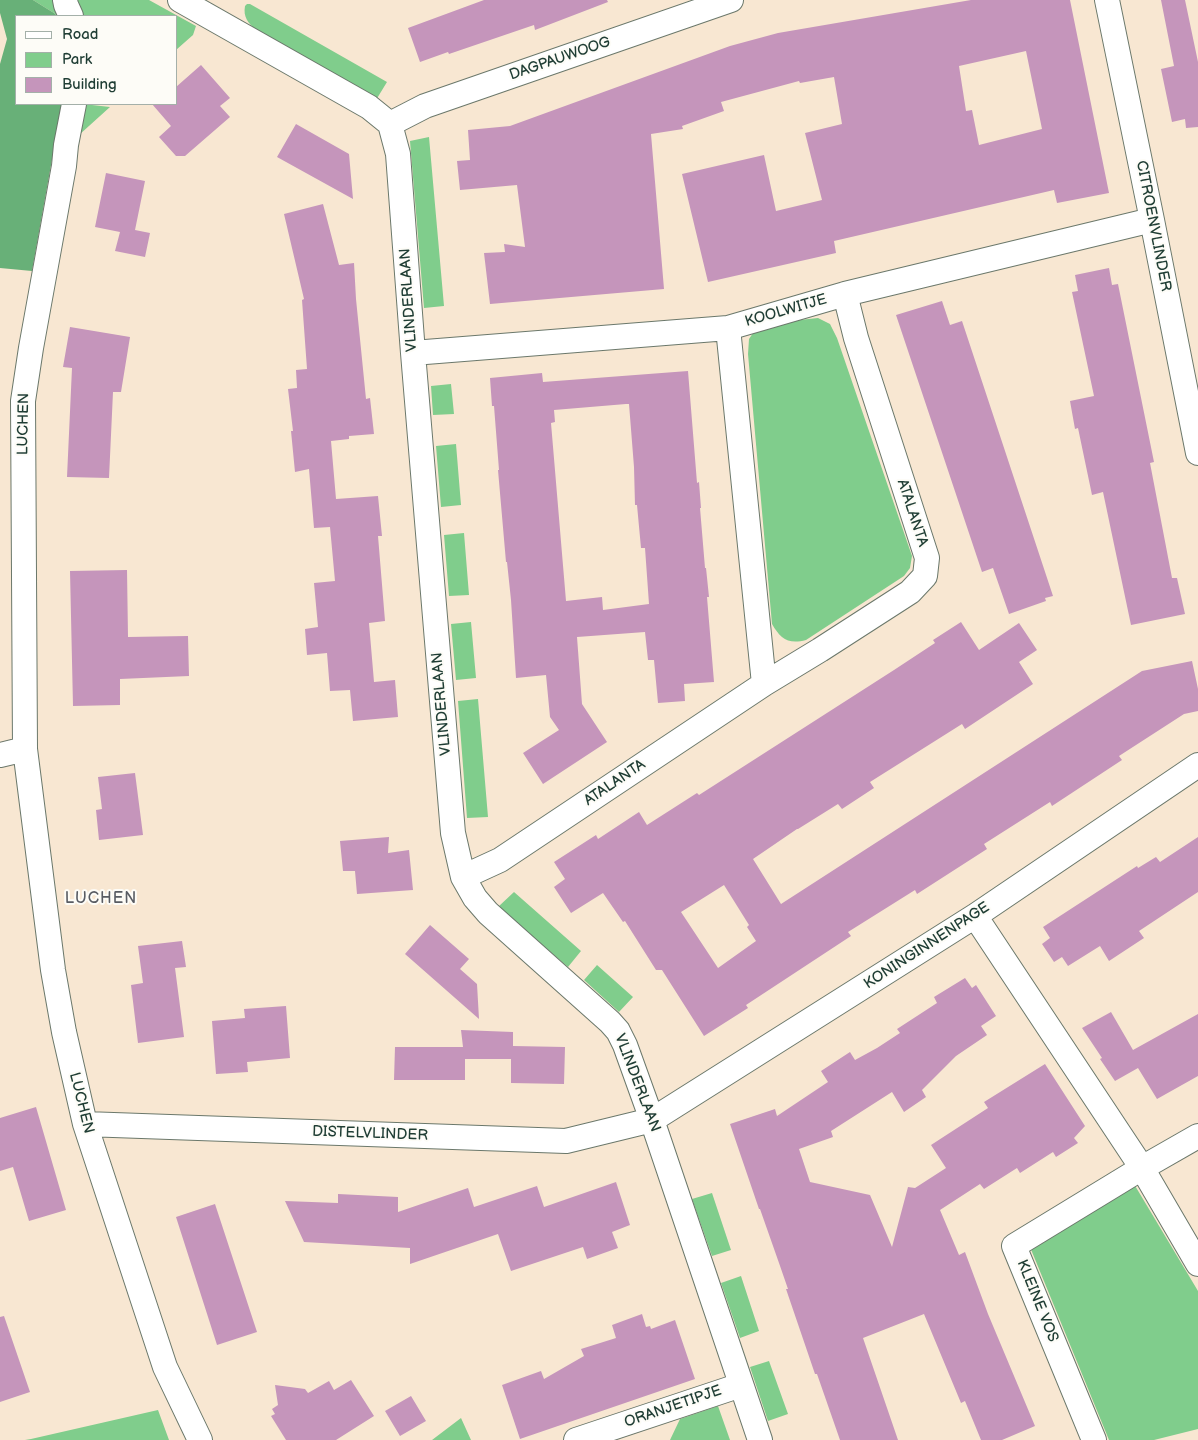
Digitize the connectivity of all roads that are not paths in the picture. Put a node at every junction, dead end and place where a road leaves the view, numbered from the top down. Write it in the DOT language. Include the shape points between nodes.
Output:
graph roads {
  1 [pos="65,0"];
  2 [pos="180,0"];
  3 [pos="731,0"];
  4 [pos="1107,0"];
  5 [pos="211,7"];
  6 [pos="71,15"];
  7 [pos="74,105"];
  8 [pos="390,124"];
  9 [pos="1152,220"];
  10 [pos="845,294"];
  11 [pos="728,328"];
  12 [pos="413,353"];
  13 [pos="1198,453"];
  14 [pos="764,684"];
  15 [pos="24,749"];
  16 [pos="0,755"];
  17 [pos="1198,765"];
  18 [pos="463,877"];
  19 [pos="975,916"];
  20 [pos="652,1120"];
  21 [pos="85,1124"];
  22 [pos="1198,1136"];
  23 [pos="1142,1168"];
  24 [pos="1198,1264"];
  25 [pos="741,1384"];
  26 [pos="200,1440"];
  27 [pos="576,1440"];
  28 [pos="760,1440"];
  29 [pos="1094,1440"];
  1 -- 6 [label="street"];
  2 -- 5 [label="street"];
  3 -- 8 [label="street, DAGPAUWOOG" via="425,106"];
  4 -- 9 [label="street, CITROENVLINDER"];
  5 -- 8 [label="street" via="369,107"];
  7 -- 15 [label="street, LUCHEN" via="23,401"];
  8 -- 12 [label="street, VLINDERLAAN" via="398,154"];
  9 -- 10 [label="street, KOOLWITJE"];
  9 -- 13 [label="street, CITROENVLINDER"];
  10 -- 11 [label="street, KOOLWITJE"];
  10 -- 14 [label="street, ATALANTA" via="856,338 927,558 925,576 910,592"];
  11 -- 12 [label="street, KOOLWITJE"];
  11 -- 14 [label="street"];
  12 -- 18 [label="street, VLINDERLAAN" via="453,833"];
  14 -- 18 [label="street, ATALANTA" via="500,860"];
  15 -- 16 [label="street"];
  15 -- 21 [label="street, LUCHEN" via="53,970"];
  17 -- 19 [label="street, KONINGINNENPAGE"];
  18 -- 20 [label="street, VLINDERLAAN" via="488,913 618,1031"];
  19 -- 20 [label="street, KONINGINNENPAGE"];
  19 -- 23 [label="street"];
  20 -- 21 [label="street, DISTELVLINDER" via="566,1142"];
  20 -- 25 [label="street, VLINDERLAAN"];
  21 -- 26 [label="street, LUCHEN" via="165,1367"];
  22 -- 23 [label="street"];
  23 -- 24 [label="street"];
  23 -- 29 [label="street, KLEINE VOS" via="1014,1246"];
  25 -- 27 [label="street, ORANJETIPJE"];
  25 -- 28 [label="street, VLINDERLAAN"];
}
